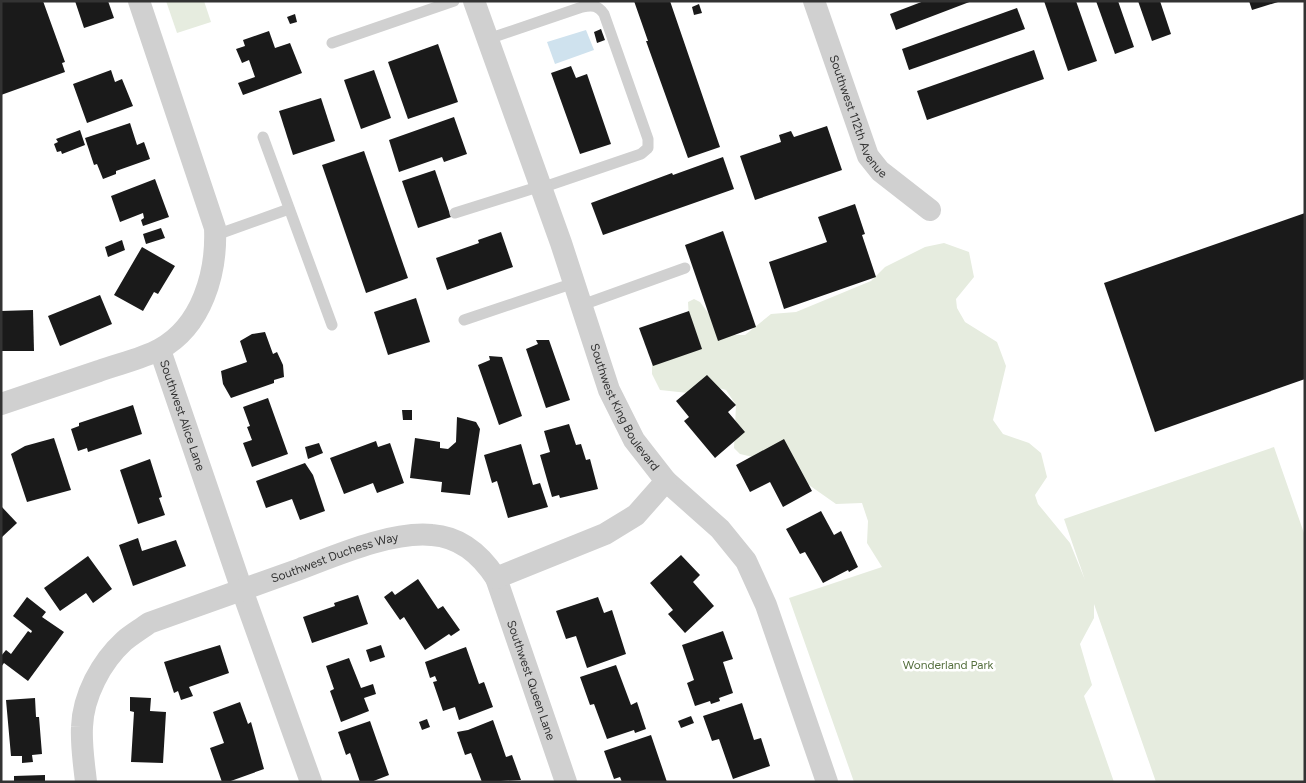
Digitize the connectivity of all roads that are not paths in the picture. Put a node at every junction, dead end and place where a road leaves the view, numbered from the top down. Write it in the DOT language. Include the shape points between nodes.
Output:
graph roads {
  1 [pos="139,1"];
  2 [pos="454,1"];
  3 [pos="474,1"];
  4 [pos="814,1"];
  5 [pos="488,39"];
  6 [pos="332,43"];
  7 [pos="263,137"];
  8 [pos="541,187"];
  9 [pos="290,209"];
  10 [pos="930,210"];
  11 [pos="455,213"];
  12 [pos="216,235"];
  13 [pos="685,268"];
  14 [pos="574,283"];
  15 [pos="582,305"];
  16 [pos="464,320"];
  17 [pos="332,325"];
  18 [pos="160,350"];
  19 [pos="1,404"];
  20 [pos="666,481"];
  21 [pos="496,578"];
  22 [pos="242,590"];
  23 [pos="86,782"];
  24 [pos="311,782"];
  25 [pos="566,782"];
  26 [pos="827,782"];
  1 -- 12 [label="street, Southwest Alice Lane"];
  2 -- 6 [label="lane"];
  3 -- 5 [label="street, Southwest King Boulevard"];
  4 -- 10 [label="street, Southwest 112th Avenue" via="868,156 880,171"];
  5 -- 8 [label="street, Southwest King Boulevard"];
  5 -- 8 [label="lane" via="582,7 592,5 604,14 648,139 648,148 641,154"];
  7 -- 9 [label="lane"];
  8 -- 11 [label="lane"];
  8 -- 14 [label="street, Southwest King Boulevard"];
  9 -- 12 [label="lane"];
  9 -- 17 [label="lane"];
  12 -- 18 [label="street, Southwest Alice Lane" via="210,280 199,308 187,328"];
  13 -- 15 [label="lane"];
  14 -- 15 [label="street, Southwest King Boulevard"];
  14 -- 16 [label="lane"];
  15 -- 20 [label="street, Southwest King Boulevard" via="609,390 634,440"];
  18 -- 19 [label="street"];
  18 -- 22 [label="street, Southwest Alice Lane"];
  20 -- 21 [label="street" via="636,515 605,534"];
  20 -- 26 [label="street, Southwest King Boulevard" via="720,529 746,562 766,605"];
  21 -- 22 [label="street, Southwest Duchess Way" via="486,562 473,551 454,540 432,535 365,545"];
  21 -- 25 [label="street, Southwest Queen Lane"];
  22 -- 23 [label="street, Southwest Duchess Way" via="149,623 109,658 85,704 82,728"];
  22 -- 24 [label="street, Southwest Alice Lane"];
}
